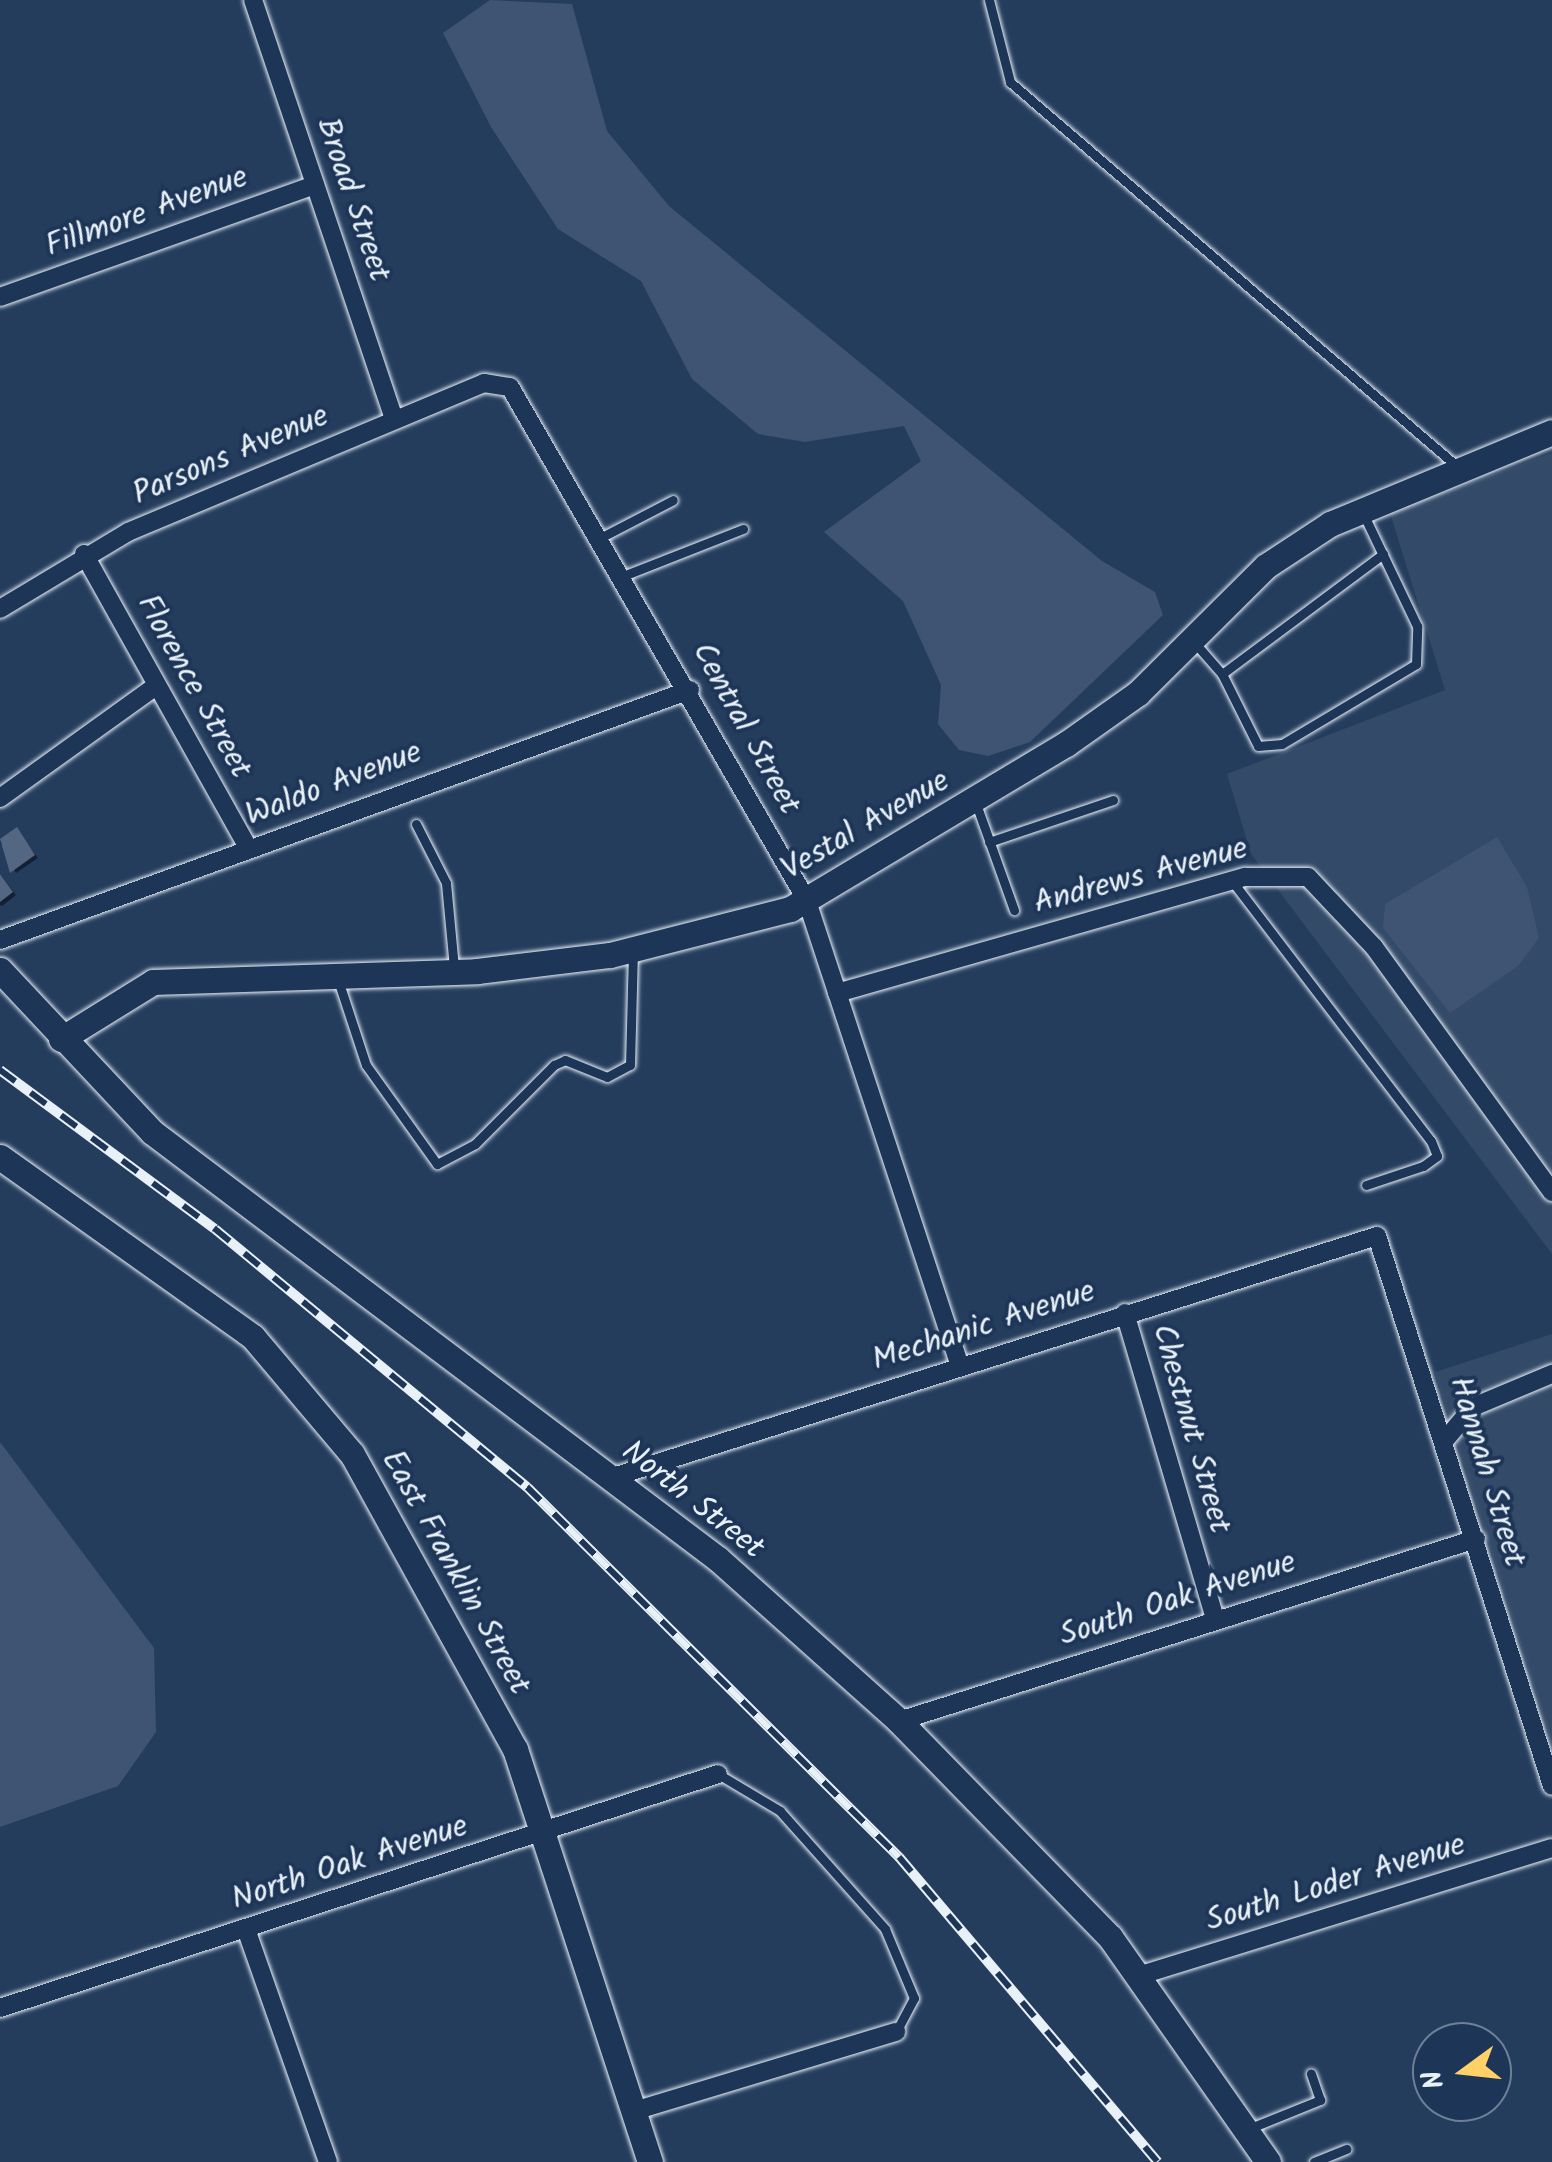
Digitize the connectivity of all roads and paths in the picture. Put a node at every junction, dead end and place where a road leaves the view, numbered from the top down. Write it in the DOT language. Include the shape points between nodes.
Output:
graph roads {
  1 [pos="253,0"];
  2 [pos="990,0"];
  3 [pos="315,184"];
  4 [pos="0,297"];
  5 [pos="496,382"];
  6 [pos="394,419"];
  7 [pos="1552,432"];
  8 [pos="1459,468"];
  9 [pos="673,500"];
  10 [pos="1361,508"];
  11 [pos="743,529"];
  12 [pos="600,538"];
  13 [pos="84,554"];
  14 [pos="1384,554"];
  15 [pos="622,576"];
  16 [pos="0,609"];
  17 [pos="1192,640"];
  18 [pos="1222,674"];
  19 [pos="157,685"];
  20 [pos="690,690"];
  21 [pos="0,798"];
  22 [pos="1113,800"];
  23 [pos="974,801"];
  24 [pos="416,824"];
  25 [pos="990,842"];
  26 [pos="248,849"];
  27 [pos="1232,880"];
  28 [pos="807,901"];
  29 [pos="1014,910"];
  30 [pos="0,940"];
  31 [pos="633,950"];
  32 [pos="0,970"];
  33 [pos="454,971"];
  34 [pos="336,972"];
  35 [pos="837,994"];
  36 [pos="62,1039"];
  37 [pos="0,1157"];
  38 [pos="1366,1185"];
  39 [pos="1552,1192"];
  40 [pos="1376,1236"];
  41 [pos="1124,1313"];
  42 [pos="960,1366"];
  43 [pos="1552,1374"];
  44 [pos="1445,1440"];
  45 [pos="610,1478"];
  46 [pos="1476,1538"];
  47 [pos="1215,1619"];
  48 [pos="899,1722"];
  49 [pos="718,1774"];
  50 [pos="1552,1786"];
  51 [pos="548,1833"];
  52 [pos="1552,1848"];
  53 [pos="246,1929"];
  54 [pos="1138,1976"];
  55 [pos="0,2008"];
  56 [pos="896,2032"];
  57 [pos="1311,2074"];
  58 [pos="634,2111"];
  59 [pos="1245,2130"];
  60 [pos="1347,2150"];
  61 [pos="328,2162"];
  62 [pos="650,2162"];
  63 [pos="1268,2162"];
  64 [pos="1314,2162"];
  1 -- 3 [label="street, Broad Street"];
  2 -- 8 [label="lane" via="1010,82"];
  3 -- 4 [label="street, Fillmore Avenue"];
  3 -- 6 [label="street, Broad Street"];
  5 -- 6 [label="street, Parsons Avenue"];
  5 -- 12 [label="street, Central Street" via="510,387"];
  6 -- 13 [label="street, Parsons Avenue"];
  7 -- 8 [label="street, Vestal Avenue"];
  8 -- 10 [label="street, Vestal Avenue"];
  9 -- 12 [label="lane"];
  10 -- 14 [label="lane"];
  10 -- 17 [label="street, Vestal Avenue" via="1266,566"];
  11 -- 15 [label="lane"];
  12 -- 15 [label="street, Central Street"];
  13 -- 16 [label="street, Parsons Avenue"];
  13 -- 19 [label="street, Florence Street"];
  14 -- 18 [label="lane"];
  14 -- 18 [label="lane" via="1417,626 1416,664 1282,744 1258,746"];
  15 -- 20 [label="street, Central Street"];
  17 -- 18 [label="lane"];
  17 -- 23 [label="street, Vestal Avenue" via="1138,693"];
  19 -- 21 [label="street"];
  19 -- 26 [label="street, Florence Street"];
  20 -- 26 [label="street, Waldo Avenue"];
  20 -- 28 [label="street, Central Street"];
  22 -- 25 [label="lane"];
  23 -- 25 [label="lane"];
  23 -- 28 [label="street, Vestal Avenue"];
  24 -- 33 [label="lane" via="446,883"];
  25 -- 29 [label="lane"];
  26 -- 30 [label="street, Waldo Avenue"];
  27 -- 35 [label="street, Andrews Avenue"];
  27 -- 38 [label="lane" via="1431,1140 1437,1156 1424,1166"];
  27 -- 39 [label="street, Andrews Avenue" via="1288,872 1336,903"];
  28 -- 31 [label="street, Vestal Avenue"];
  28 -- 35 [label="street, Central Street"];
  31 -- 33 [label="street, Vestal Avenue"];
  31 -- 34 [label="lane" via="630,1065 607,1077 565,1060 554,1064 475,1144 437,1164 366,1065"];
  32 -- 36 [label="street, North Street"];
  33 -- 34 [label="street, Vestal Avenue"];
  34 -- 36 [label="street, Vestal Avenue" via="153,982"];
  35 -- 42 [label="street, Central Street"];
  36 -- 45 [label="street, North Street" via="152,1132"];
  37 -- 51 [label="street, East Franklin Street" via="252,1337 308,1393 486,1692"];
  40 -- 41 [label="street, Mechanic Avenue"];
  40 -- 44 [label="street, Hannah Street"];
  41 -- 42 [label="street, Mechanic Avenue"];
  41 -- 47 [label="street, Chestnut Street"];
  42 -- 45 [label="street, Mechanic Avenue"];
  43 -- 44 [label="street" via="1474,1408"];
  44 -- 46 [label="street, Hannah Street"];
  45 -- 48 [label="street, North Street" via="718,1559"];
  46 -- 47 [label="street, South Oak Avenue"];
  46 -- 50 [label="street, Hannah Street"];
  47 -- 48 [label="street, South Oak Avenue"];
  48 -- 54 [label="street, North Street" via="1047,1866"];
  49 -- 51 [label="street, North Oak Avenue"];
  49 -- 56 [label="lane" via="780,1810 885,1929 914,1998"];
  51 -- 53 [label="street, North Oak Avenue"];
  51 -- 58 [label="street, East Franklin Street"];
  52 -- 54 [label="street, South Loder Avenue"];
  53 -- 55 [label="street, North Oak Avenue"];
  53 -- 61 [label="street"];
  54 -- 59 [label="street, North Street"];
  56 -- 58 [label="street"];
  57 -- 59 [label="lane" via="1320,2100"];
  58 -- 62 [label="street, East Franklin Street"];
  59 -- 63 [label="street, North Street"];
  60 -- 64 [label="lane"];
}
